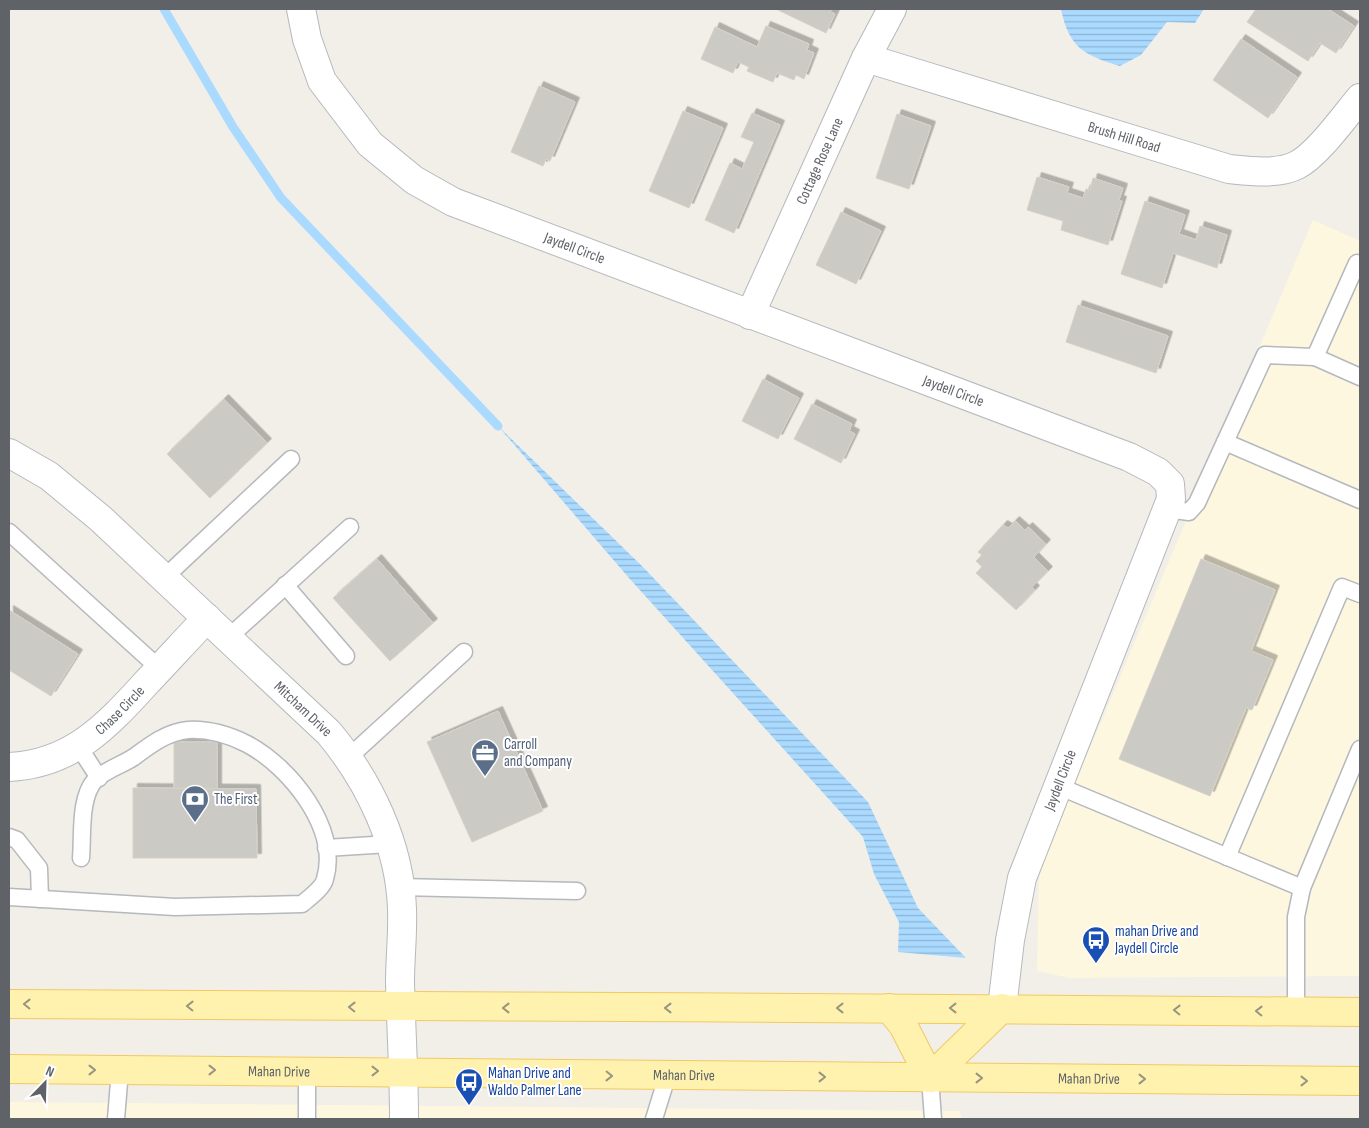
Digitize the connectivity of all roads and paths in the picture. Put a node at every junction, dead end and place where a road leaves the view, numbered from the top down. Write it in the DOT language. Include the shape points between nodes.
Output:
graph roads {
  1 [pos="300,9"];
  2 [pos="892,9"];
  3 [pos="866,58"];
  4 [pos="1360,98"];
  5 [pos="1357,264"];
  6 [pos="750,315"];
  7 [pos="1315,357"];
  8 [pos="1360,377"];
  9 [pos="1225,442"];
  10 [pos="9,453"];
  11 [pos="291,459"];
  12 [pos="1360,500"];
  13 [pos="1167,509"];
  14 [pos="350,527"];
  15 [pos="9,532"];
  16 [pos="164,578"];
  17 [pos="285,585"];
  18 [pos="1360,594"];
  19 [pos="207,618"];
  20 [pos="228,638"];
  21 [pos="464,652"];
  22 [pos="346,656"];
  23 [pos="160,669"];
  24 [pos="79,746"];
  25 [pos="1359,753"];
  26 [pos="349,757"];
  27 [pos="9,767"];
  28 [pos="99,778"];
  29 [pos="1058,786"];
  30 [pos="9,836"];
  31 [pos="389,844"];
  32 [pos="326,848"];
  33 [pos="1227,857"];
  34 [pos="81,858"];
  35 [pos="399,887"];
  36 [pos="1302,888"];
  37 [pos="577,891"];
  38 [pos="9,897"];
  39 [pos="40,899"];
  40 [pos="9,1004"];
  41 [pos="401,1008"];
  42 [pos="889,1008"];
  43 [pos="1002,1008"];
  44 [pos="1296,1011"];
  45 [pos="1360,1012"];
  46 [pos="9,1070"];
  47 [pos="120,1070"];
  48 [pos="307,1071"];
  49 [pos="403,1071"];
  50 [pos="667,1077"];
  51 [pos="930,1078"];
  52 [pos="1360,1081"];
  53 [pos="116,1119"];
  54 [pos="307,1119"];
  55 [pos="404,1119"];
  56 [pos="654,1119"];
  57 [pos="933,1119"];
  1 -- 6 [label="street, Jaydell Circle" via="322,81 370,144 414,180 453,202"];
  2 -- 3 [label="street, Cottage Rose Lane"];
  3 -- 4 [label="street, Brush Hill Road" via="1229,169 1262,172 1297,165 1318,147"];
  3 -- 6 [label="street, Cottage Rose Lane"];
  5 -- 7 [label="lane"];
  6 -- 13 [label="street, Jaydell Circle" via="1130,456 1158,472 1170,484 1171,499"];
  7 -- 8 [label="lane"];
  7 -- 9 [label="lane" via="1265,355"];
  9 -- 12 [label="lane"];
  9 -- 13 [label="lane" via="1197,503 1189,512"];
  10 -- 16 [label="street, Mitcham Drive" via="49,476"];
  11 -- 16 [label="lane"];
  13 -- 29 [label="street, Jaydell Circle"];
  14 -- 17 [label="lane"];
  15 -- 23 [label="lane"];
  16 -- 19 [label="street, Mitcham Drive"];
  17 -- 20 [label="lane"];
  17 -- 22 [label="lane"];
  18 -- 33 [label="lane" via="1342,587"];
  19 -- 20 [label="street, Mitcham Drive"];
  19 -- 23 [label="street, Chase Circle"];
  20 -- 26 [label="street, Mitcham Drive" via="329,732"];
  21 -- 26 [label="lane"];
  23 -- 24 [label="street, Chase Circle" via="107,726"];
  24 -- 27 [label="street, Chase Circle" via="47,761"];
  24 -- 28 [label="lane"];
  25 -- 36 [label="lane"];
  26 -- 31 [label="street, Mitcham Drive" via="367,787"];
  28 -- 32 [label="lane" via="159,738 187,730 224,734 248,744 282,770 305,796 324,832"];
  28 -- 34 [label="lane" via="94,781 85,801"];
  29 -- 33 [label="lane"];
  29 -- 43 [label="street, Jaydell Circle" via="1022,878"];
  30 -- 39 [label="lane" via="17,840 39,868"];
  31 -- 32 [label="lane"];
  31 -- 35 [label="street, Mitcham Drive"];
  32 -- 39 [label="lane" via="325,881 302,904 176,907"];
  33 -- 36 [label="lane"];
  35 -- 37 [label="lane"];
  35 -- 41 [label="street, Mitcham Drive" via="402,908"];
  36 -- 44 [label="lane" via="1296,917"];
  38 -- 39 [label="lane"];
  41 -- 40 [label="main road, one-way"];
  42 -- 41 [label="main road, one-way"];
  41 -- 49 [label="street, Mitcham Drive"];
  43 -- 42 [label="main road, one-way"];
  42 -- 51 [label="main road" via="903,1025"];
  44 -- 43 [label="main road, one-way"];
  43 -- 51 [label="main road"];
  44 -- 45 [label="main road"];
  46 -- 47 [label="main road, Mahan Drive, one-way"];
  47 -- 48 [label="main road, Mahan Drive, one-way"];
  47 -- 53 [label="lane"];
  48 -- 49 [label="main road, Mahan Drive, one-way"];
  48 -- 54 [label="lane"];
  49 -- 50 [label="main road, Mahan Drive, one-way"];
  49 -- 55 [label="street, Mitcham Drive"];
  50 -- 51 [label="main road, Mahan Drive, one-way"];
  50 -- 56 [label="lane"];
  51 -- 52 [label="main road, Mahan Drive, one-way"];
  51 -- 57 [label="lane"];
}
